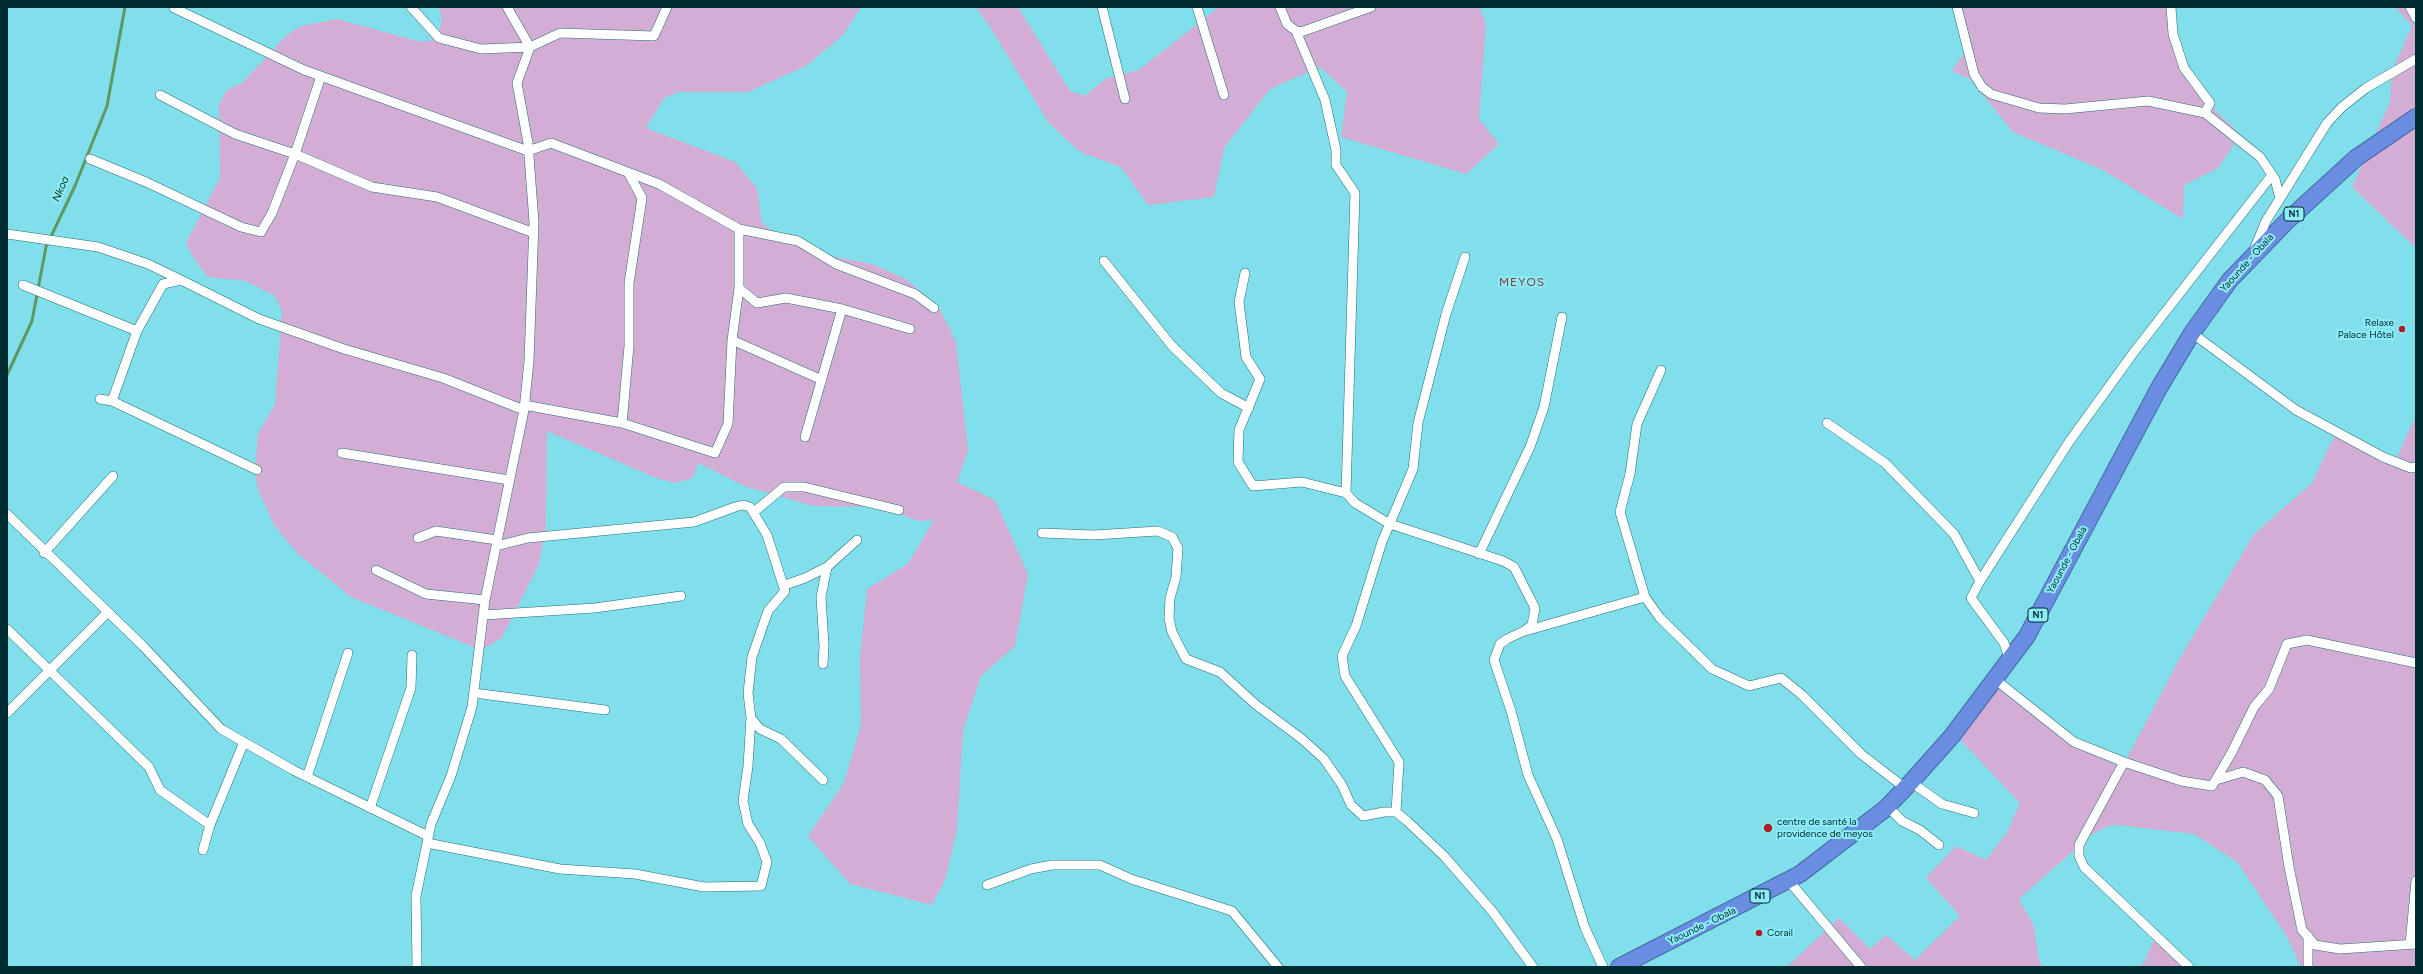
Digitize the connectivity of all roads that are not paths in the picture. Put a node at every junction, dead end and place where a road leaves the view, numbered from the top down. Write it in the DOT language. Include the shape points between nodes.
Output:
graph roads {
  1 [pos="411,7"];
  2 [pos="507,7"];
  3 [pos="667,7"];
  4 [pos="1102,7"];
  5 [pos="1196,7"];
  6 [pos="1280,7"];
  7 [pos="1371,7"];
  8 [pos="1957,7"];
  9 [pos="2171,7"];
  10 [pos="2410,7"];
  11 [pos="174,8"];
  12 [pos="2416,18"];
  13 [pos="1296,31"];
  14 [pos="530,47"];
  15 [pos="2416,59"];
  16 [pos="321,76"];
  17 [pos="160,95"];
  18 [pos="1224,95"];
  19 [pos="1125,99"];
  20 [pos="2205,113"];
  21 [pos="2416,116"];
  22 [pos="528,151"];
  23 [pos="295,154"];
  24 [pos="90,159"];
  25 [pos="628,172"];
  26 [pos="2272,174"];
  27 [pos="2280,199"];
  28 [pos="739,229"];
  29 [pos="534,233"];
  30 [pos="7,234"];
  31 [pos="2251,256"];
  32 [pos="1465,257"];
  33 [pos="1104,261"];
  34 [pos="1245,273"];
  35 [pos="181,280"];
  36 [pos="23,285"];
  37 [pos="739,288"];
  38 [pos="934,308"];
  39 [pos="842,309"];
  40 [pos="1562,317"];
  41 [pos="910,329"];
  42 [pos="138,331"];
  43 [pos="2192,333"];
  44 [pos="732,340"];
  45 [pos="1661,370"];
  46 [pos="822,380"];
  47 [pos="100,399"];
  48 [pos="112,401"];
  49 [pos="524,408"];
  50 [pos="1248,408"];
  51 [pos="622,423"];
  52 [pos="1827,423"];
  53 [pos="805,437"];
  54 [pos="342,453"];
  55 [pos="2416,467"];
  56 [pos="257,470"];
  57 [pos="113,476"];
  58 [pos="509,480"];
  59 [pos="1346,493"];
  60 [pos="899,510"];
  61 [pos="754,512"];
  62 [pos="7,514"];
  63 [pos="1390,524"];
  64 [pos="1042,533"];
  65 [pos="418,538"];
  66 [pos="857,540"];
  67 [pos="497,543"];
  68 [pos="44,552"];
  69 [pos="1479,554"];
  70 [pos="827,567"];
  71 [pos="376,570"];
  72 [pos="1980,581"];
  73 [pos="785,585"];
  74 [pos="682,596"];
  75 [pos="1645,597"];
  76 [pos="485,600"];
  77 [pos="107,612"];
  78 [pos="484,615"];
  79 [pos="7,629"];
  80 [pos="1524,631"];
  81 [pos="348,653"];
  82 [pos="412,655"];
  83 [pos="2010,661"];
  84 [pos="2416,663"];
  85 [pos="823,664"];
  86 [pos="50,670"];
  87 [pos="1996,680"];
  88 [pos="474,693"];
  89 [pos="605,710"];
  90 [pos="7,713"];
  91 [pos="751,718"];
  92 [pos="244,742"];
  93 [pos="2124,762"];
  94 [pos="307,777"];
  95 [pos="823,780"];
  96 [pos="2216,780"];
  97 [pos="1908,785"];
  98 [pos="1888,807"];
  99 [pos="370,808"];
  100 [pos="1396,812"];
  101 [pos="1974,813"];
  102 [pos="210,825"];
  103 [pos="427,840"];
  104 [pos="1939,845"];
  105 [pos="203,850"];
  106 [pos="1789,881"];
  107 [pos="2416,881"];
  108 [pos="987,885"];
  109 [pos="2308,936"];
  110 [pos="2413,944"];
  111 [pos="417,967"];
  112 [pos="1278,967"];
  113 [pos="1533,967"];
  114 [pos="1603,967"];
  115 [pos="1619,967"];
  116 [pos="1861,967"];
  117 [pos="2189,967"];
  118 [pos="2308,967"];
  1 -- 14 [label="street" via="439,38 481,50"];
  2 -- 14 [label="street"];
  3 -- 14 [label="street" via="654,36 560,33"];
  4 -- 19 [label="street"];
  5 -- 18 [label="street"];
  6 -- 13 [label="street" via="1287,24"];
  7 -- 13 [label="street" via="1317,28"];
  8 -- 20 [label="street" via="1974,74 1982,87 1991,94 2039,108 2065,109 2148,101"];
  9 -- 20 [label="street" via="2173,34 2184,68 2210,104"];
  10 -- 12 [label="street"];
  11 -- 16 [label="street"];
  13 -- 59 [label="street" via="1325,100 1336,150 1336,165 1355,193"];
  14 -- 22 [label="street" via="517,83"];
  15 -- 27 [label="street" via="2366,88 2342,107 2328,123"];
  16 -- 22 [label="street"];
  16 -- 23 [label="street"];
  17 -- 23 [label="street" via="235,134"];
  20 -- 26 [label="street" via="2260,157"];
  21 -- 31 [label="highway, Yaounde - Obala / N1" via="2356,158"];
  22 -- 25 [label="street" via="551,143"];
  22 -- 29 [label="street"];
  23 -- 24 [label="street" via="272,213 261,232 241,227 146,182"];
  23 -- 29 [label="street" via="372,187 437,197"];
  25 -- 28 [label="street" via="660,184"];
  25 -- 51 [label="street" via="642,198 629,283 629,346"];
  26 -- 27 [label="street"];
  26 -- 72 [label="street" via="2134,352 2069,442"];
  27 -- 31 [label="street" via="2266,221"];
  28 -- 37 [label="street"];
  28 -- 38 [label="street" via="798,241 836,264 915,294"];
  29 -- 49 [label="street" via="530,361"];
  30 -- 35 [label="street" via="98,248 148,264"];
  31 -- 43 [label="highway, Yaounde - Obala / N1" via="2230,280"];
  32 -- 63 [label="street" via="1446,314 1418,423 1413,469"];
  33 -- 50 [label="street" via="1142,312 1172,346 1221,393"];
  34 -- 50 [label="street" via="1239,302 1246,357 1260,379"];
  35 -- 42 [label="street" via="164,284"];
  35 -- 49 [label="street" via="259,318 344,349 443,378"];
  36 -- 42 [label="street"];
  37 -- 39 [label="street" via="757,303 786,298"];
  37 -- 44 [label="street"];
  39 -- 41 [label="street"];
  39 -- 46 [label="street"];
  40 -- 69 [label="street" via="1544,408 1530,446"];
  42 -- 48 [label="street"];
  43 -- 55 [label="street" via="2296,410 2382,456 2411,468"];
  43 -- 83 [label="highway, Yaounde - Obala / N1" via="2159,388 2026,636"];
  44 -- 46 [label="street"];
  44 -- 51 [label="street" via="728,424 715,453"];
  45 -- 75 [label="street" via="1637,424 1630,474 1620,512"];
  46 -- 53 [label="street"];
  47 -- 48 [label="street"];
  48 -- 56 [label="street"];
  49 -- 51 [label="street"];
  49 -- 58 [label="street"];
  50 -- 59 [label="street" via="1239,430 1238,462 1253,486 1302,482"];
  52 -- 72 [label="street" via="1885,463 1954,534"];
  54 -- 58 [label="street"];
  57 -- 68 [label="street"];
  58 -- 67 [label="street"];
  59 -- 63 [label="street" via="1355,503"];
  60 -- 61 [label="street" via="804,487 784,487"];
  61 -- 67 [label="street" via="750,507 743,505 694,522"];
  61 -- 73 [label="street" via="767,535"];
  62 -- 68 [label="street"];
  63 -- 69 [label="street"];
  63 -- 100 [label="street" via="1356,626 1342,656 1345,676 1399,762"];
  64 -- 100 [label="street" via="1094,535 1158,531 1172,537 1178,548 1169,618 1172,632 1186,659 1220,672 1255,704 1302,739 1324,760 1342,785 1351,805 1363,816"];
  65 -- 67 [label="street" via="436,531"];
  66 -- 70 [label="street"];
  67 -- 76 [label="street"];
  68 -- 77 [label="street"];
  69 -- 80 [label="street" via="1514,567 1534,608 1532,624"];
  70 -- 73 [label="street"];
  70 -- 85 [label="street" via="821,598"];
  71 -- 76 [label="street" via="426,594"];
  72 -- 83 [label="street" via="1971,598 2004,643"];
  73 -- 91 [label="street" via="785,591 768,611 752,657 748,693"];
  74 -- 78 [label="street" via="596,608"];
  75 -- 80 [label="street"];
  75 -- 97 [label="street" via="1660,618 1712,668 1748,686 1782,678 1861,754"];
  76 -- 78 [label="street"];
  77 -- 86 [label="street"];
  77 -- 92 [label="street" via="143,646 221,729"];
  78 -- 88 [label="street"];
  79 -- 86 [label="street"];
  80 -- 114 [label="street" via="1500,644 1494,660 1511,710 1528,775 1557,840 1585,928"];
  81 -- 94 [label="street"];
  82 -- 99 [label="street" via="411,688"];
  83 -- 87 [label="highway, Yaounde - Obala / N1"];
  84 -- 96 [label="street" via="2307,640 2287,644 2269,689 2254,707"];
  86 -- 90 [label="street"];
  86 -- 102 [label="street" via="149,767 160,790"];
  87 -- 93 [label="street" via="2074,742"];
  87 -- 97 [label="highway, Yaounde - Obala / N1" via="1952,736"];
  88 -- 89 [label="street"];
  88 -- 103 [label="street" via="451,776 430,824"];
  91 -- 95 [label="street" via="760,728 781,739"];
  91 -- 103 [label="street" via="743,801 748,824 760,843 766,862 760,886 704,887 635,874 560,870"];
  92 -- 94 [label="street"];
  92 -- 102 [label="street"];
  93 -- 96 [label="street" via="2181,781 2212,786"];
  93 -- 117 [label="street" via="2079,845 2079,856 2084,867"];
  94 -- 99 [label="street"];
  96 -- 109 [label="street" via="2243,772 2265,780 2278,796 2299,916 2302,930"];
  97 -- 98 [label="highway, Yaounde - Obala / N1"];
  97 -- 101 [label="street" via="1942,804"];
  98 -- 104 [label="street" via="1902,821 1920,830"];
  98 -- 106 [label="highway, Yaounde - Obala / N1" via="1814,865"];
  99 -- 103 [label="street"];
  100 -- 113 [label="street" via="1444,856 1492,911"];
  102 -- 105 [label="street"];
  103 -- 111 [label="street" via="416,896"];
  106 -- 115 [label="highway, Yaounde - Obala / N1"];
  106 -- 116 [label="street"];
  107 -- 110 [label="street"];
  108 -- 112 [label="street" via="1031,869 1052,865 1100,865 1131,879 1232,911"];
  109 -- 110 [label="street" via="2315,944 2340,949"];
  109 -- 118 [label="street"];
}
